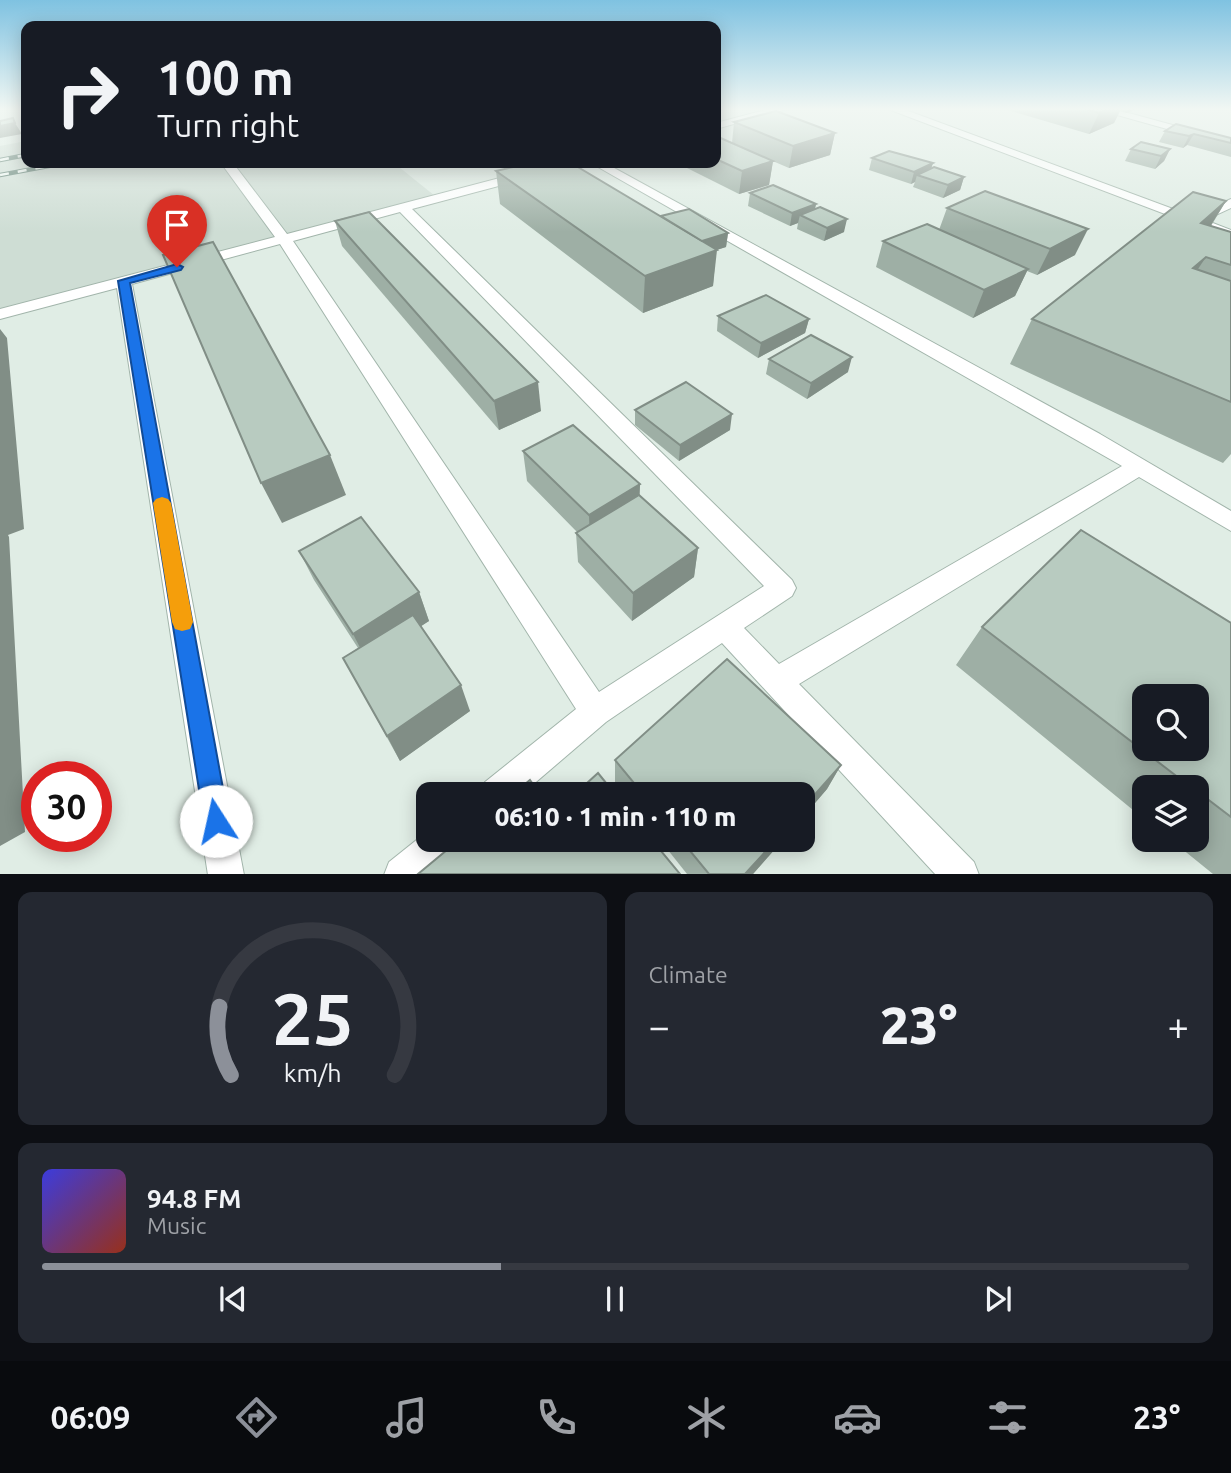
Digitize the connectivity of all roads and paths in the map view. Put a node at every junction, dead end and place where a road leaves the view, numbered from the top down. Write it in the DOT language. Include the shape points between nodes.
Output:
graph roads {
  1 [pos="1002,150"];
  2 [pos="231,168"];
  3 [pos="551,168"];
  4 [pos="606,168"];
  5 [pos="1231,203"];
  6 [pos="403,207"];
  7 [pos="1191,221"];
  8 [pos="1231,235"];
  9 [pos="284,239"];
  10 [pos="124,281"];
  11 [pos="0,314"];
  12 [pos="1138,467"];
  13 [pos="1231,522"];
  14 [pos="725,627"];
  15 [pos="777,681"];
  16 [pos="595,712"];
  17 [pos="511,782"];
  18 [pos="428,852"];
  19 [pos="226,874"];
  20 [pos="401,874"];
  21 [pos="961,874"];
  1 -- 7 [label="street"];
  2 -- 9 [label="street"];
  3 -- 6 [label="street"];
  4 -- 12 [label="street"];
  5 -- 7 [label="street"];
  6 -- 9 [label="street"];
  6 -- 14 [label="street" via="783,588"];
  7 -- 8 [label="street"];
  9 -- 10 [label="street"];
  9 -- 16 [label="street"];
  10 -- 11 [label="street"];
  10 -- 19 [label="street"];
  12 -- 13 [label="street"];
  12 -- 15 [label="street"];
  14 -- 15 [label="street"];
  14 -- 16 [label="street"];
  15 -- 21 [label="street"];
  16 -- 17 [label="street"];
  18 -- 20 [label="street"];
}
